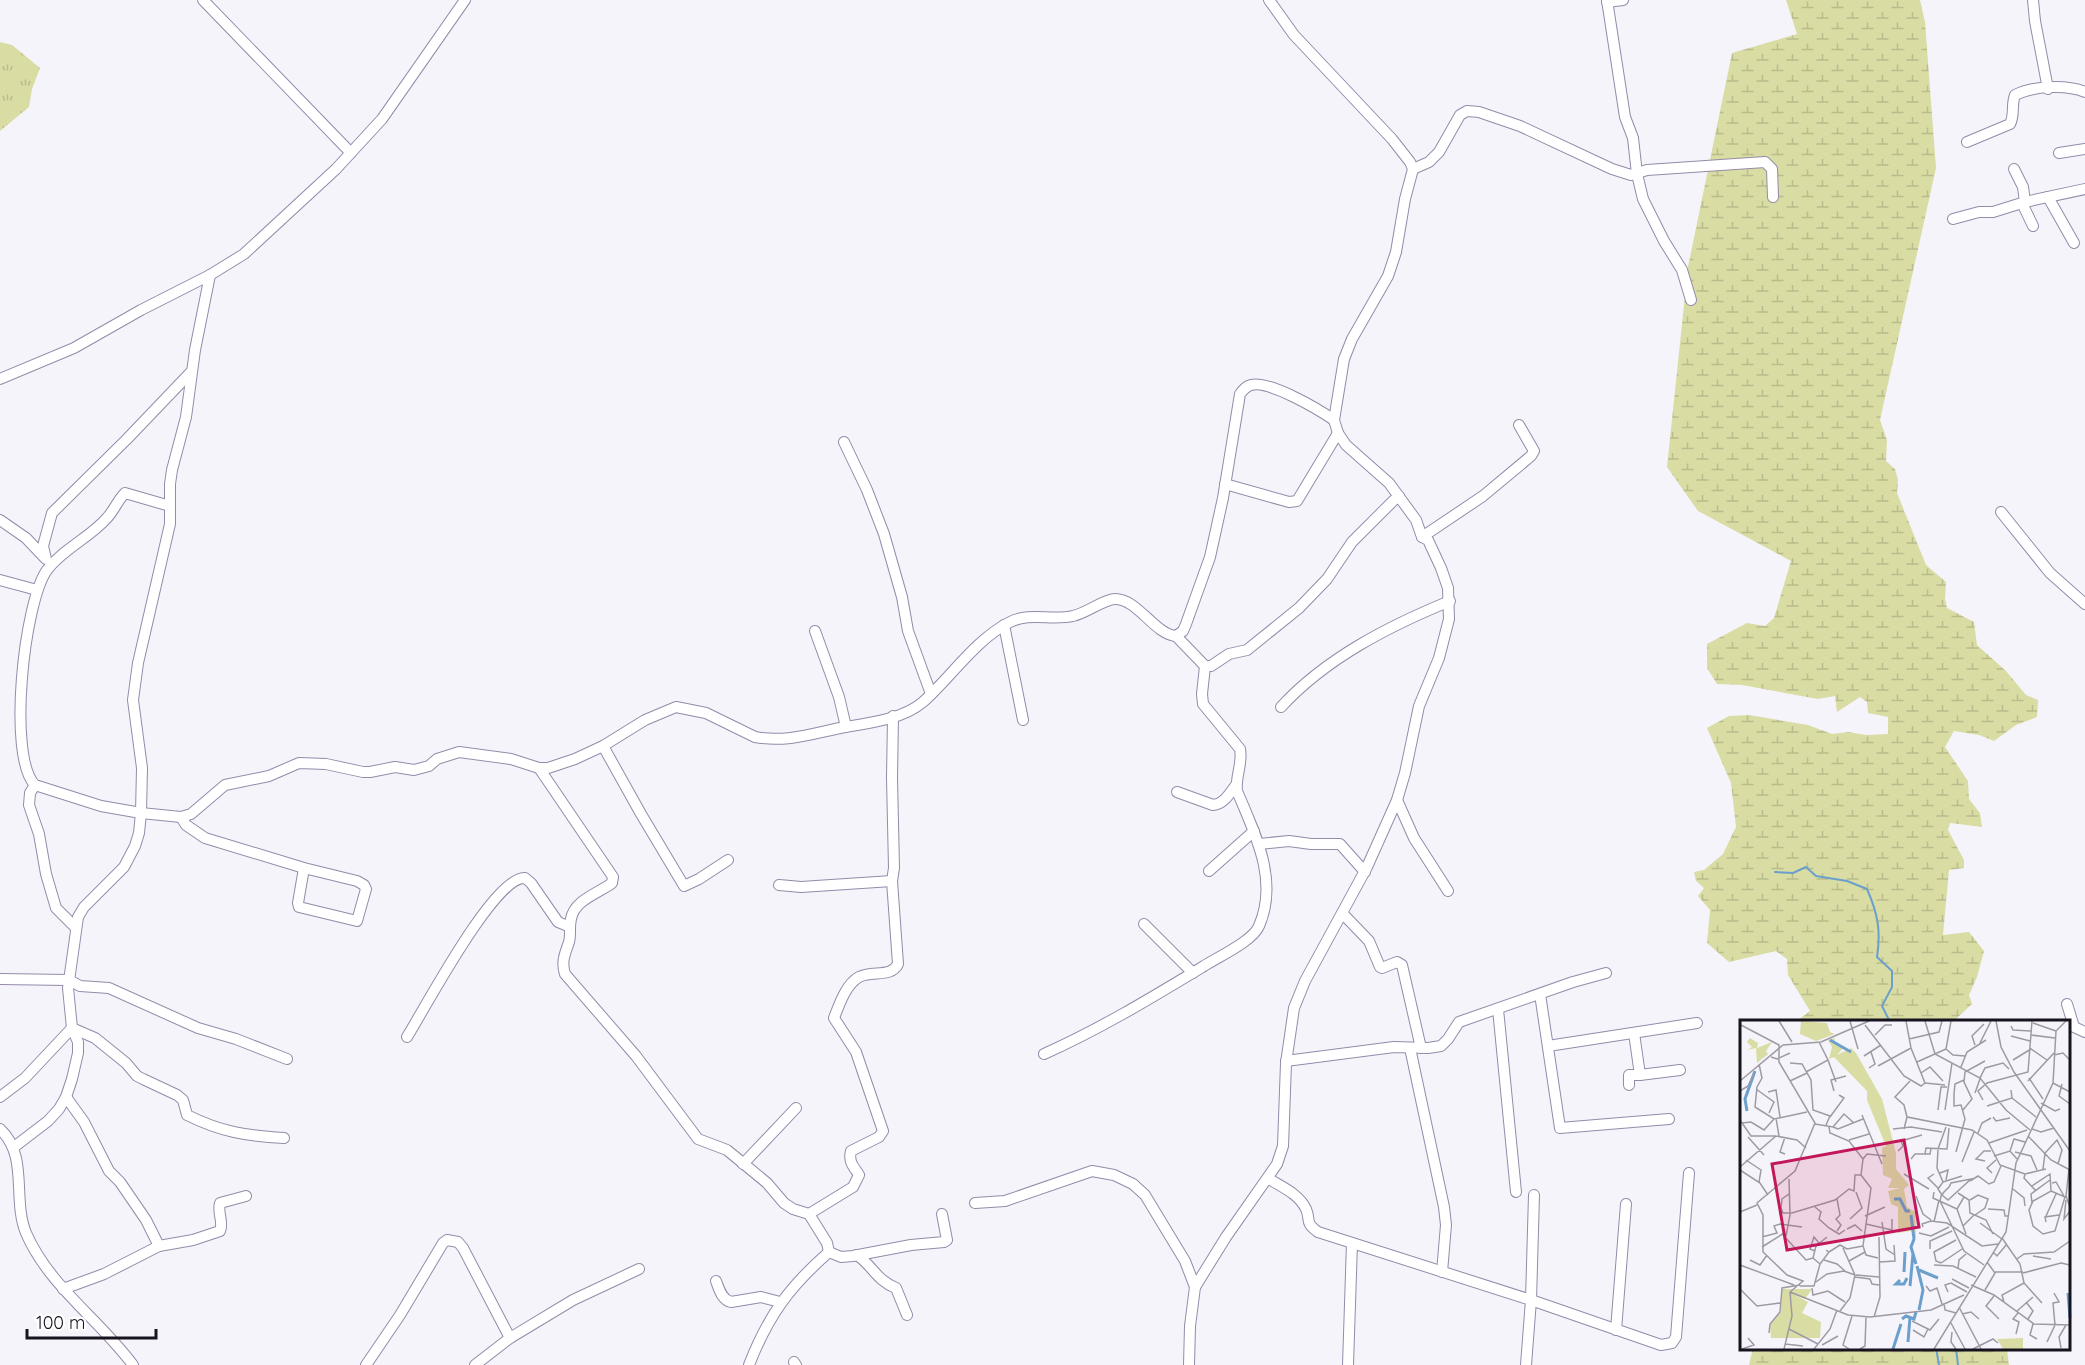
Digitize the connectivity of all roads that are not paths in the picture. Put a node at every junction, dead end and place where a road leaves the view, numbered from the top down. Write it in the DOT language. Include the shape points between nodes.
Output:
graph roads {
  1 [pos="203,0"];
  2 [pos="465,0"];
  3 [pos="1269,0"];
  4 [pos="1623,0"];
  5 [pos="2033,0"];
  6 [pos="1607,1"];
  7 [pos="2048,89"];
  8 [pos="2085,92"];
  9 [pos="1967,142"];
  10 [pos="2085,149"];
  11 [pos="351,153"];
  12 [pos="2059,153"];
  13 [pos="1413,169"];
  14 [pos="2013,169"];
  15 [pos="1637,174"];
  16 [pos="2085,189"];
  17 [pos="1773,197"];
  18 [pos="2048,197"];
  19 [pos="2023,203"];
  20 [pos="1953,219"];
  21 [pos="2033,226"];
  22 [pos="2074,243"];
  23 [pos="210,275"];
  24 [pos="1691,300"];
  25 [pos="193,371"];
  26 [pos="0,379"];
  27 [pos="1334,420"];
  28 [pos="1519,425"];
  29 [pos="1338,433"];
  30 [pos="844,442"];
  31 [pos="1225,484"];
  32 [pos="1400,496"];
  33 [pos="170,506"];
  34 [pos="2001,512"];
  35 [pos="0,520"];
  36 [pos="1422,537"];
  37 [pos="49,562"];
  38 [pos="0,580"];
  39 [pos="37,590"];
  40 [pos="1450,601"];
  41 [pos="2085,604"];
  42 [pos="1004,626"];
  43 [pos="814,631"];
  44 [pos="1176,636"];
  45 [pos="1205,666"];
  46 [pos="931,694"];
  47 [pos="1281,708"];
  48 [pos="892,716"];
  49 [pos="1023,720"];
  50 [pos="846,727"];
  51 [pos="603,746"];
  52 [pos="539,768"];
  53 [pos="35,785"];
  54 [pos="1236,785"];
  55 [pos="1177,792"];
  56 [pos="1397,800"];
  57 [pos="141,813"];
  58 [pos="181,817"];
  59 [pos="1254,831"];
  60 [pos="1259,844"];
  61 [pos="728,860"];
  62 [pos="304,868"];
  63 [pos="1209,871"];
  64 [pos="1365,872"];
  65 [pos="892,881"];
  66 [pos="779,885"];
  67 [pos="1448,891"];
  68 [pos="1343,914"];
  69 [pos="1144,924"];
  70 [pos="570,927"];
  71 [pos="76,928"];
  72 [pos="1606,972"];
  73 [pos="1193,973"];
  74 [pos="0,978"];
  75 [pos="69,980"];
  76 [pos="1540,994"];
  77 [pos="2067,1004"];
  78 [pos="1498,1009"];
  79 [pos="1697,1023"];
  80 [pos="72,1028"];
  81 [pos="2085,1032"];
  82 [pos="1634,1033"];
  83 [pos="407,1036"];
  84 [pos="1548,1046"];
  85 [pos="1416,1048"];
  86 [pos="1044,1054"];
  87 [pos="287,1059"];
  88 [pos="1286,1061"];
  89 [pos="1680,1070"];
  90 [pos="0,1097"];
  91 [pos="66,1097"];
  92 [pos="796,1108"];
  93 [pos="1669,1119"];
  94 [pos="0,1129"];
  95 [pos="284,1138"];
  96 [pos="14,1147"];
  97 [pos="743,1164"];
  98 [pos="1689,1173"];
  99 [pos="1269,1179"];
  100 [pos="1516,1192"];
  101 [pos="1534,1195"];
  102 [pos="246,1196"];
  103 [pos="975,1203"];
  104 [pos="1626,1204"];
  105 [pos="810,1214"];
  106 [pos="942,1214"];
  107 [pos="1352,1243"];
  108 [pos="159,1246"];
  109 [pos="829,1252"];
  110 [pos="857,1255"];
  111 [pos="639,1269"];
  112 [pos="1442,1272"];
  113 [pos="716,1281"];
  114 [pos="1195,1287"];
  115 [pos="63,1289"];
  116 [pos="1531,1300"];
  117 [pos="780,1302"];
  118 [pos="907,1316"];
  119 [pos="1616,1330"];
  120 [pos="510,1338"];
  121 [pos="133,1365"];
  122 [pos="366,1365"];
  123 [pos="475,1365"];
  124 [pos="749,1365"];
  125 [pos="1189,1365"];
  126 [pos="1348,1365"];
  127 [pos="1526,1365"];
  1 -- 11 [label="street"];
  2 -- 11 [label="street" via="382,119"];
  3 -- 13 [label="street" via="1294,35 1392,139"];
  4 -- 6 [label="street"];
  5 -- 7 [label="street"];
  6 -- 15 [label="street" via="1624,117 1634,138"];
  7 -- 8 [label="street" via="2063,87"];
  7 -- 9 [label="street" via="2025,90 2015,95 2010,124"];
  10 -- 12 [label="street"];
  11 -- 23 [label="street" via="244,254"];
  13 -- 15 [label="street" via="1429,162 1460,115 1473,110 1520,126 1612,169"];
  13 -- 27 [label="street" via="1388,276 1344,359"];
  14 -- 19 [label="street" via="2023,186"];
  15 -- 17 [label="street" via="1647,170 1765,162 1772,169"];
  15 -- 24 [label="street" via="1643,199 1682,270"];
  16 -- 18 [label="street"];
  18 -- 19 [label="street"];
  18 -- 22 [label="street"];
  19 -- 20 [label="street"];
  19 -- 21 [label="street"];
  23 -- 25 [label="street"];
  23 -- 26 [label="street" via="74,348"];
  25 -- 33 [label="street" via="172,470"];
  25 -- 37 [label="street" via="52,513 43,546"];
  27 -- 29 [label="street"];
  27 -- 31 [label="street" via="1282,392 1262,385 1248,386 1240,394"];
  28 -- 36 [label="street" via="1534,451 1531,456 1483,496"];
  29 -- 31 [label="street" via="1297,501"];
  29 -- 32 [label="street"];
  30 -- 46 [label="street" via="884,534 908,631"];
  31 -- 44 [label="street" via="1202,582 1183,630"];
  32 -- 36 [label="street"];
  32 -- 45 [label="street" via="1352,542 1327,579 1299,608 1247,650"];
  33 -- 37 [label="street" via="125,493 86,538"];
  33 -- 57 [label="street" via="170,524 133,700 142,768"];
  34 -- 41 [label="street" via="2050,573"];
  35 -- 37 [label="street"];
  36 -- 40 [label="street" via="1428,540 1441,568"];
  37 -- 39 [label="street"];
  38 -- 39 [label="street"];
  39 -- 53 [label="street" via="24,651 21,707 23,751"];
  40 -- 47 [label="street" via="1352,650 1308,681"];
  40 -- 56 [label="street" via="1447,633 1419,706"];
  42 -- 44 [label="street" via="1024,617 1072,616 1117,599 1133,606 1167,634"];
  42 -- 46 [label="street"];
  42 -- 49 [label="street"];
  43 -- 50 [label="street" via="839,696"];
  44 -- 45 [label="street"];
  45 -- 54 [label="street" via="1203,704 1241,753"];
  46 -- 48 [label="street" via="914,708"];
  48 -- 50 [label="street"];
  48 -- 65 [label="street"];
  50 -- 51 [label="street" via="799,738 763,739 706,713 676,707 645,720"];
  51 -- 52 [label="street" via="559,765"];
  51 -- 61 [label="street" via="684,886"];
  52 -- 58 [label="street" via="511,759 459,752 414,770 395,766 370,772 299,763 269,776 225,785 191,814"];
  52 -- 70 [label="street" via="614,877 612,883 574,910"];
  53 -- 57 [label="street" via="101,806"];
  53 -- 71 [label="street" via="29,805 46,874 56,908"];
  54 -- 55 [label="street" via="1218,804"];
  54 -- 59 [label="street"];
  56 -- 64 [label="street"];
  56 -- 67 [label="street" via="1414,838"];
  57 -- 58 [label="street"];
  57 -- 71 [label="street" via="130,856 84,907"];
  58 -- 62 [label="street" via="205,838"];
  59 -- 60 [label="street"];
  59 -- 63 [label="street"];
  60 -- 64 [label="street" via="1340,844"];
  60 -- 73 [label="street" via="1268,888 1258,928 1246,940"];
  62 -- 62 [label="street" via="364,885 357,921 299,907"];
  64 -- 68 [label="street"];
  65 -- 66 [label="street"];
  65 -- 105 [label="street" via="898,964 891,972 858,977 847,989 834,1018 856,1052 883,1131 851,1151 852,1166 859,1175 853,1187"];
  68 -- 85 [label="street" via="1369,941 1380,967 1402,964"];
  68 -- 88 [label="street" via="1294,1008"];
  69 -- 73 [label="street"];
  70 -- 83 [label="street" via="558,922 531,883 525,878 518,879 483,912"];
  70 -- 97 [label="street" via="562,966 565,974 636,1056 693,1134 727,1150"];
  71 -- 75 [label="street"];
  72 -- 76 [label="street"];
  73 -- 86 [label="street" via="1105,1025"];
  74 -- 75 [label="street"];
  75 -- 80 [label="street"];
  75 -- 87 [label="street" via="80,986 109,988 198,1028"];
  76 -- 78 [label="street"];
  76 -- 84 [label="street"];
  77 -- 81 [label="street" via="2074,1027"];
  78 -- 85 [label="street" via="1459,1022 1441,1046"];
  78 -- 100 [label="street"];
  79 -- 82 [label="street"];
  80 -- 90 [label="street" via="25,1078"];
  80 -- 91 [label="street" via="78,1053"];
  80 -- 95 [label="street" via="95,1038 126,1062 137,1076 177,1095 188,1115 206,1125 231,1133"];
  82 -- 84 [label="street"];
  82 -- 89 [label="street" via="1631,1078"];
  84 -- 93 [label="street" via="1560,1128"];
  85 -- 88 [label="street" via="1382,1048"];
  85 -- 112 [label="street" via="1444,1207"];
  88 -- 99 [label="street" via="1283,1146"];
  91 -- 96 [label="street" via="48,1121"];
  91 -- 108 [label="street"];
  92 -- 97 [label="street"];
  94 -- 96 [label="street"];
  96 -- 115 [label="street" via="25,1230"];
  97 -- 105 [label="street" via="784,1203"];
  98 -- 119 [label="street" via="1674,1341 1661,1345"];
  99 -- 107 [label="street" via="1301,1201 1311,1227 1318,1233"];
  99 -- 114 [label="street"];
  101 -- 116 [label="street"];
  102 -- 108 [label="street" via="220,1203 220,1231"];
  103 -- 114 [label="street" via="1005,1201 1092,1171 1114,1175 1145,1195 1185,1261"];
  104 -- 119 [label="street"];
  105 -- 109 [label="street"];
  106 -- 110 [label="street" via="944,1242"];
  107 -- 112 [label="street"];
  107 -- 126 [label="street"];
  108 -- 115 [label="street" via="104,1274"];
  109 -- 110 [label="street" via="841,1257"];
  109 -- 117 [label="street"];
  110 -- 118 [label="street" via="877,1277 896,1288"];
  111 -- 120 [label="street" via="590,1291"];
  112 -- 116 [label="street"];
  113 -- 117 [label="street" via="727,1301 761,1297"];
  114 -- 125 [label="street"];
  115 -- 121 [label="street"];
  116 -- 119 [label="street"];
  116 -- 127 [label="street"];
  117 -- 124 [label="street"];
  120 -- 122 [label="street" via="463,1248 458,1242 447,1240"];
  120 -- 123 [label="street"];
}
